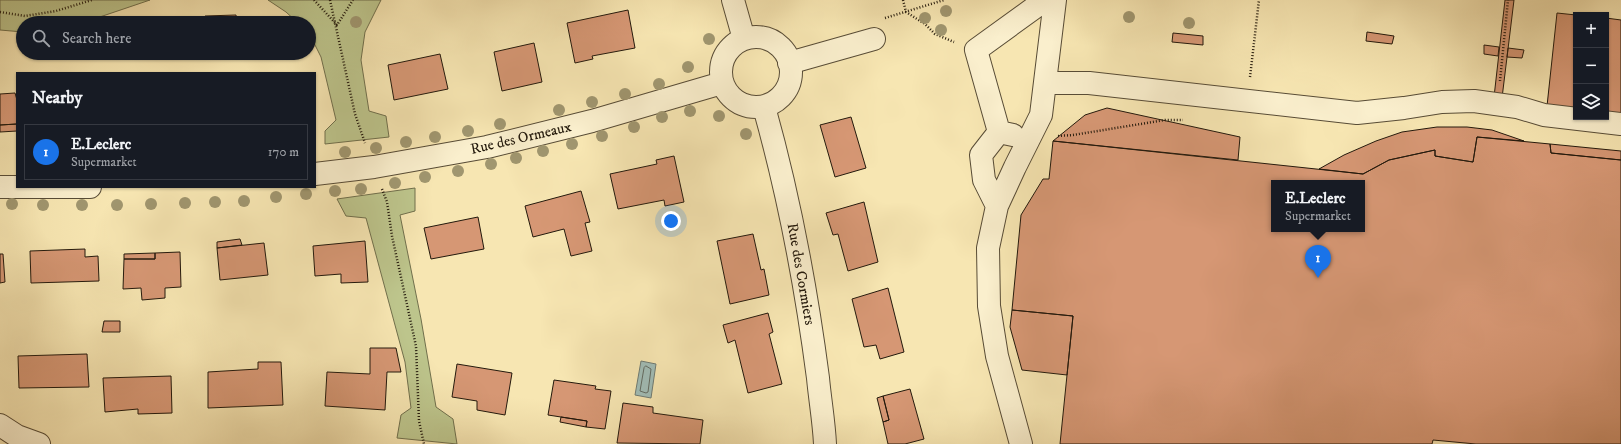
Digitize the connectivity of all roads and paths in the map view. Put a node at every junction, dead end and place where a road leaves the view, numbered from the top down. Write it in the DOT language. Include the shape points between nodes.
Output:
graph roads {
  1 [pos="92,0"];
  2 [pos="314,0"];
  3 [pos="330,0"];
  4 [pos="353,0"];
  5 [pos="733,0"];
  6 [pos="903,0"];
  7 [pos="944,0"];
  8 [pos="1044,0"];
  9 [pos="1055,0"];
  10 [pos="1259,0"];
  11 [pos="1508,0"];
  12 [pos="0,12"];
  13 [pos="906,12"];
  14 [pos="337,25"];
  15 [pos="744,39"];
  16 [pos="874,39"];
  17 [pos="976,50"];
  18 [pos="790,63"];
  19 [pos="722,83"];
  20 [pos="1046,83"];
  21 [pos="1247,101"];
  22 [pos="1498,104"];
  23 [pos="764,107"];
  24 [pos="1621,124"];
  25 [pos="999,132"];
  26 [pos="1030,138"];
  27 [pos="374,167"];
  28 [pos="316,174"];
  29 [pos="0,187"];
  30 [pos="16,187"];
  31 [pos="997,206"];
  32 [pos="0,425"];
  33 [pos="39,444"];
  34 [pos="424,444"];
  35 [pos="825,444"];
  36 [pos="1021,444"];
  1 -- 12 [label="path" via="56,11 25,16"];
  2 -- 14 [label="path"];
  3 -- 14 [label="path"];
  4 -- 14 [label="path"];
  5 -- 15 [label="street"];
  6 -- 13 [label="path"];
  7 -- 13 [label="path"];
  8 -- 17 [label="street"];
  9 -- 20 [label="street"];
  10 -- 21 [label="path"];
  11 -- 22 [label="path"];
  13 -- 16 [label="path" via="884,18"];
  13 -- 17 [label="path" via="935,34"];
  14 -- 27 [label="path" via="355,114"];
  15 -- 18 [label="street" via="756,37 777,44"];
  15 -- 19 [label="street" via="735,44 722,61"];
  16 -- 18 [label="street"];
  17 -- 25 [label="street"];
  18 -- 23 [label="street" via="791,75 783,95"];
  19 -- 23 [label="street" via="734,100 753,108"];
  19 -- 27 [label="street, Rue des Ormeaux" via="592,121 494,145"];
  20 -- 21 [label="street" via="1089,83"];
  20 -- 26 [label="street" via="1041,115"];
  21 -- 22 [label="street" via="1357,113 1442,102 1474,101"];
  22 -- 24 [label="street" via="1544,115"];
  23 -- 35 [label="street, Rue des Cormiers" via="798,246 814,346"];
  25 -- 26 [label="street"];
  25 -- 31 [label="street" via="981,155 984,180"];
  26 -- 31 [label="street"];
  27 -- 28 [label="street, Rue des Ormeaux"];
  27 -- 34 [label="path" via="387,202 416,346 419,421"];
  29 -- 30 [label="street"];
  31 -- 36 [label="street" via="988,248 989,306 997,356"];
  32 -- 33 [label="street" via="17,436"];
}
